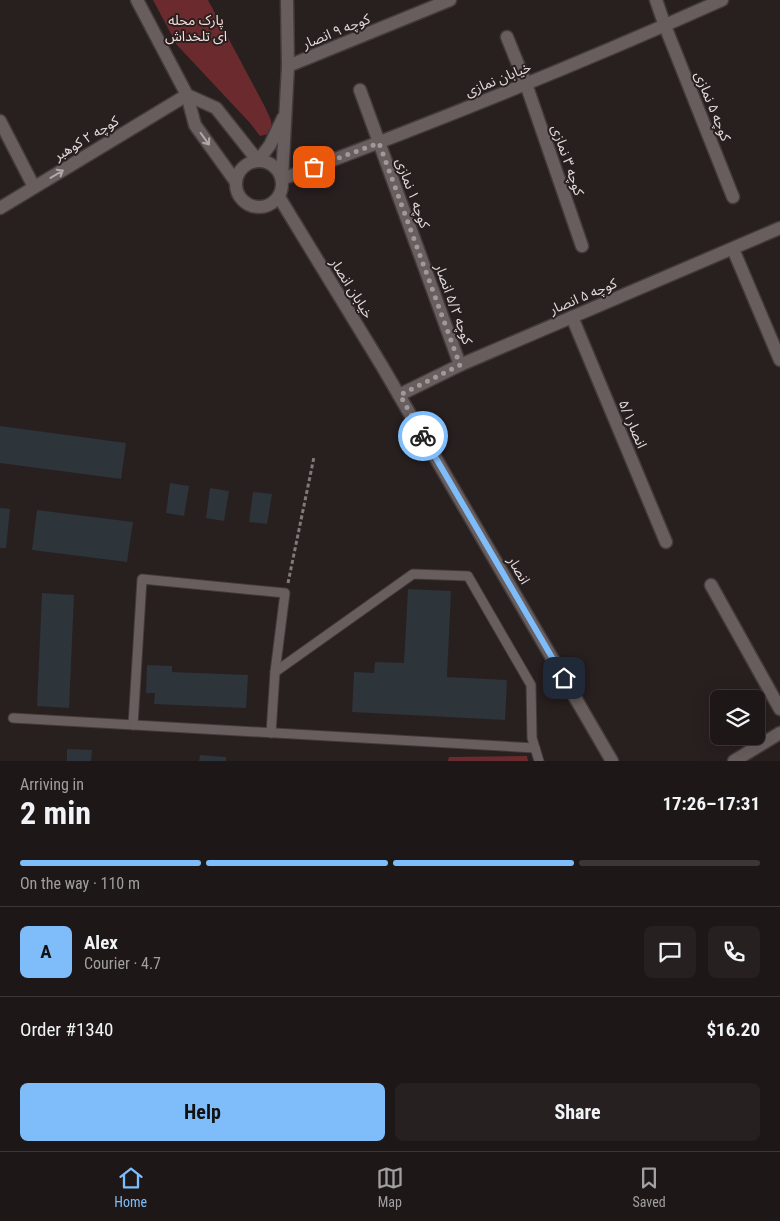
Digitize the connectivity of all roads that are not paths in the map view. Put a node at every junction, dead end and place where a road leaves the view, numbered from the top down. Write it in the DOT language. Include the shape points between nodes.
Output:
graph roads {
  1 [pos="137,0"];
  2 [pos="287,0"];
  3 [pos="450,0"];
  4 [pos="656,0"];
  5 [pos="722,0"];
  6 [pos="422,5"];
  7 [pos="665,26"];
  8 [pos="507,37"];
  9 [pos="288,66"];
  10 [pos="526,84"];
  11 [pos="360,90"];
  12 [pos="187,95"];
  13 [pos="286,113"];
  14 [pos="0,121"];
  15 [pos="379,143"];
  16 [pos="258,161"];
  17 [pos="282,179"];
  18 [pos="236,182"];
  19 [pos="34,187"];
  20 [pos="279,197"];
  21 [pos="733,198"];
  22 [pos="0,208"];
  23 [pos="780,228"];
  24 [pos="582,246"];
  25 [pos="733,249"];
  26 [pos="420,253"];
  27 [pos="572,317"];
  28 [pos="780,360"];
  29 [pos="460,365"];
  30 [pos="400,395"];
  31 [pos="666,542"];
  32 [pos="711,585"];
  33 [pos="275,672"];
  34 [pos="780,709"];
  35 [pos="12,718"];
  36 [pos="133,725"];
  37 [pos="780,732"];
  38 [pos="271,733"];
  39 [pos="535,748"];
  40 [pos="539,761"];
  41 [pos="612,761"];
  42 [pos="734,761"];
  1 -- 12 [label="street"];
  2 -- 9 [label="street"];
  3 -- 6 [label="street, کوچه ۹ انصار"];
  4 -- 7 [label="street, کوچه ۵ نمازی"];
  5 -- 7 [label="street, خیابان نمازی"];
  6 -- 9 [label="street, کوچه ۹ انصار"];
  7 -- 10 [label="street, خیابان نمازی"];
  7 -- 21 [label="street, کوچه ۵ نمازی"];
  8 -- 10 [label="street, کوچه ۳ نمازی"];
  9 -- 13 [label="street"];
  10 -- 15 [label="street, خیابان نمازی"];
  10 -- 24 [label="street, کوچه ۳ نمازی"];
  11 -- 15 [label="street, کوچه ۱ نمازی"];
  12 -- 16 [label="street" via="216,108"];
  12 -- 18 [label="street, one-way" via="194,125"];
  19 -- 12 [label="street, کوچه ۲ کوهبر, one-way"];
  13 -- 16 [label="street"];
  13 -- 17 [label="street"];
  14 -- 19 [label="street"];
  15 -- 17 [label="street, خیابان نمازی"];
  15 -- 26 [label="street, کوچه ۱ نمازی"];
  16 -- 17 [label="street" via="272,165"];
  16 -- 18 [label="street" via="241,170"];
  17 -- 20 [label="street"];
  18 -- 20 [label="street" via="240,197 252,206 267,206"];
  19 -- 22 [label="street, کوچه ۲ کوهبر"];
  20 -- 30 [label="street, خیابان انصار"];
  23 -- 25 [label="street, کوچه ۵ انصار"];
  25 -- 27 [label="street, کوچه ۵ انصار"];
  25 -- 28 [label="street"];
  26 -- 29 [label="street, کوچه ۵/۲ انصار"];
  27 -- 29 [label="street, کوچه ۵ انصار"];
  27 -- 31 [label="street, انصار۵/۱"];
  29 -- 30 [label="street, کوچه ۵ انصار"];
  30 -- 41 [label="street, انصار"];
  32 -- 34 [label="street"];
  33 -- 36 [label="lane" via="286,593 142,579"];
  33 -- 38 [label="lane"];
  33 -- 39 [label="lane" via="413,574 468,576 531,685"];
  35 -- 36 [label="lane"];
  36 -- 38 [label="lane"];
  37 -- 42 [label="street"];
  38 -- 39 [label="lane"];
  39 -- 40 [label="lane"];
}
